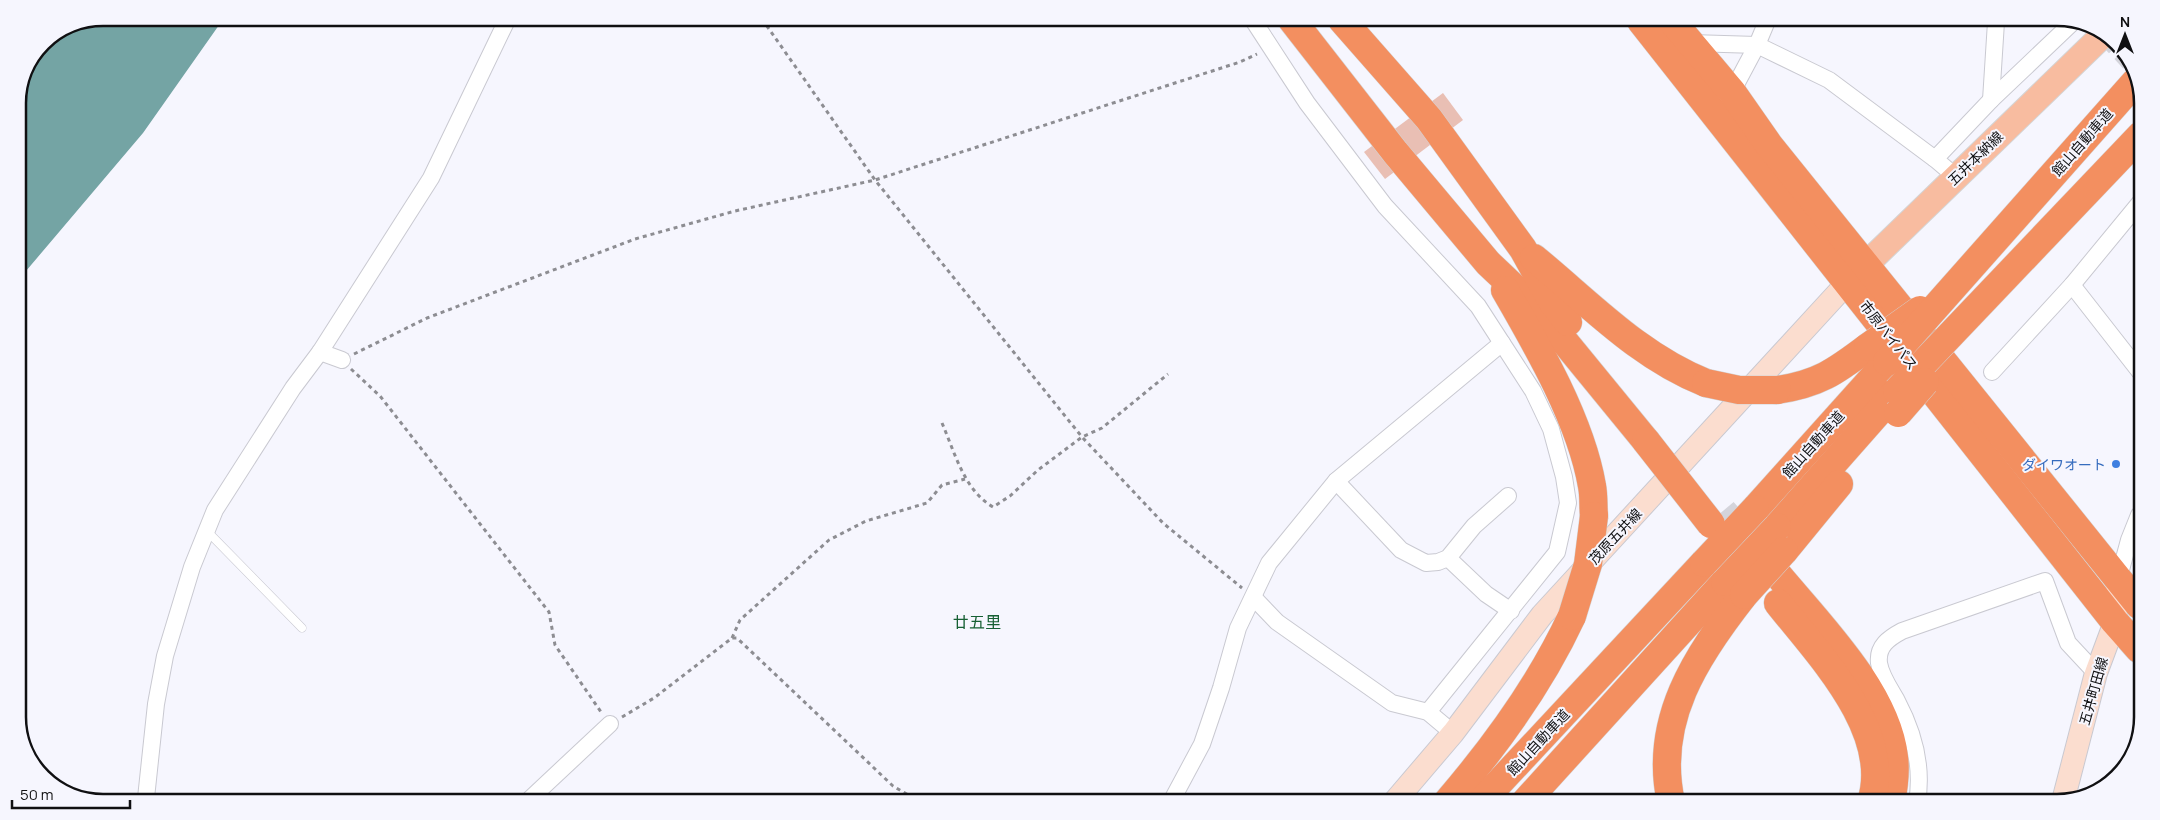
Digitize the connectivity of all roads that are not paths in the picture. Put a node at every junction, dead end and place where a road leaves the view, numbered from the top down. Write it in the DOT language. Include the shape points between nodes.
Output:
graph roads {
  1 [pos="504,26"];
  2 [pos="1257,26"];
  3 [pos="1297,26"];
  4 [pos="1347,26"];
  5 [pos="1645,26"];
  6 [pos="1676,26"];
  7 [pos="1765,26"];
  8 [pos="1996,26"];
  9 [pos="2067,27"];
  10 [pos="2099,38"];
  11 [pos="1691,43"];
  12 [pos="1757,45"];
  13 [pos="2132,86"];
  14 [pos="1732,92"];
  15 [pos="1991,100"];
  16 [pos="2134,142"];
  17 [pos="1935,159"];
  18 [pos="1955,176"];
  19 [pos="2134,210"];
  20 [pos="1523,249"];
  21 [pos="1488,263"];
  22 [pos="1857,273"];
  23 [pos="2072,285"];
  24 [pos="1502,343"];
  25 [pos="320,352"];
  26 [pos="1878,354"];
  27 [pos="342,360"];
  28 [pos="2134,364"];
  29 [pos="1992,372"];
  30 [pos="1652,437"];
  31 [pos="1336,481"];
  32 [pos="1508,496"];
  33 [pos="1717,517"];
  34 [pos="2134,529"];
  35 [pos="206,530"];
  36 [pos="1448,558"];
  37 [pos="1763,571"];
  38 [pos="2118,581"];
  39 [pos="1254,598"];
  40 [pos="2134,599"];
  41 [pos="1511,611"];
  42 [pos="2115,622"];
  43 [pos="302,628"];
  44 [pos="2134,644"];
  45 [pos="2096,673"];
  46 [pos="1428,712"];
  47 [pos="610,724"];
  48 [pos="1453,733"];
  49 [pos="2065,793"];
  50 [pos="146,794"];
  51 [pos="535,794"];
  52 [pos="1175,794"];
  53 [pos="1401,794"];
  54 [pos="1454,794"];
  55 [pos="1489,794"];
  56 [pos="1533,794"];
  57 [pos="1670,794"];
  58 [pos="1872,794"];
  59 [pos="1892,794"];
  60 [pos="1919,794"];
  1 -- 25 [label="street" via="431,178"];
  2 -- 24 [label="street" via="1307,103 1385,206 1478,306"];
  3 -- 21 [label="highway" via="1395,152"];
  4 -- 20 [label="highway" via="1429,119"];
  5 -- 22 [label="highway, 市原バイパス"];
  6 -- 11 [label="highway, 市原バイパス"];
  7 -- 12 [label="street"];
  8 -- 15 [label="street"];
  9 -- 15 [label="street"];
  10 -- 18 [label="main road, 五井本納線"];
  11 -- 12 [label="street"];
  11 -- 14 [label="highway, 市原バイパス"];
  12 -- 14 [label="street"];
  12 -- 17 [label="street" via="1829,80"];
  13 -- 26 [label="highway, 館山自動車道, bridge" via="1943,300"];
  14 -- 22 [label="highway, 市原バイパス"];
  15 -- 17 [label="street"];
  16 -- 37 [label="highway, 館山自動車道, bridge" via="2003,280 1897,402"];
  17 -- 18 [label="street"];
  18 -- 22 [label="main road, 五井本納線"];
  19 -- 23 [label="street"];
  20 -- 26 [label="highway, bridge" via="1646,352 1686,376 1706,383 1739,390 1799,387"];
  20 -- 30 [label="highway" via="1553,303"];
  21 -- 30 [label="highway" via="1542,314"];
  21 -- 54 [label="highway, bridge" via="1542,358 1583,447 1593,488 1594,516 1588,564 1572,616 1538,680"];
  22 -- 38 [label="highway, 市原バイパス"];
  22 -- 42 [label="highway, 市原バイパス"];
  22 -- 48 [label="main road, 茂原五井線" via="1542,615"];
  23 -- 28 [label="street"];
  23 -- 29 [label="street"];
  24 -- 31 [label="street"];
  24 -- 41 [label="street" via="1551,429 1568,503 1557,552"];
  25 -- 27 [label="street"];
  25 -- 35 [label="street" via="293,388 215,510"];
  26 -- 55 [label="highway, 館山自動車道, bridge" via="1755,509"];
  30 -- 33 [label="highway"];
  31 -- 36 [label="street" via="1401,550 1426,563"];
  31 -- 39 [label="street" via="1269,563"];
  32 -- 36 [label="street" via="1474,526"];
  34 -- 38 [label="street"];
  35 -- 43 [label="lane"];
  35 -- 50 [label="street" via="165,656 156,704"];
  36 -- 41 [label="street" via="1486,594"];
  37 -- 56 [label="highway, 館山自動車道"];
  37 -- 57 [label="highway" via="1714,633 1677,704 1665,766"];
  37 -- 58 [label="highway" via="1862,720 1873,760"];
  37 -- 59 [label="highway" via="1849,662 1874,700 1894,755 1896,771"];
  38 -- 40 [label="highway, 市原バイパス"];
  38 -- 42 [label="main road, 五井町田線"];
  39 -- 46 [label="street" via="1277,622 1392,703"];
  39 -- 52 [label="street" via="1238,628 1202,744"];
  41 -- 46 [label="street"];
  42 -- 44 [label="highway, 市原バイパス"];
  42 -- 45 [label="main road, 五井町田線"];
  45 -- 49 [label="main road, 五井町田線"];
  45 -- 60 [label="street" via="2068,643 2045,581 1888,638 1881,647 1879,662 1912,735 1920,774"];
  46 -- 48 [label="street"];
  47 -- 51 [label="street"];
  48 -- 53 [label="main road, 茂原五井線"];
}
